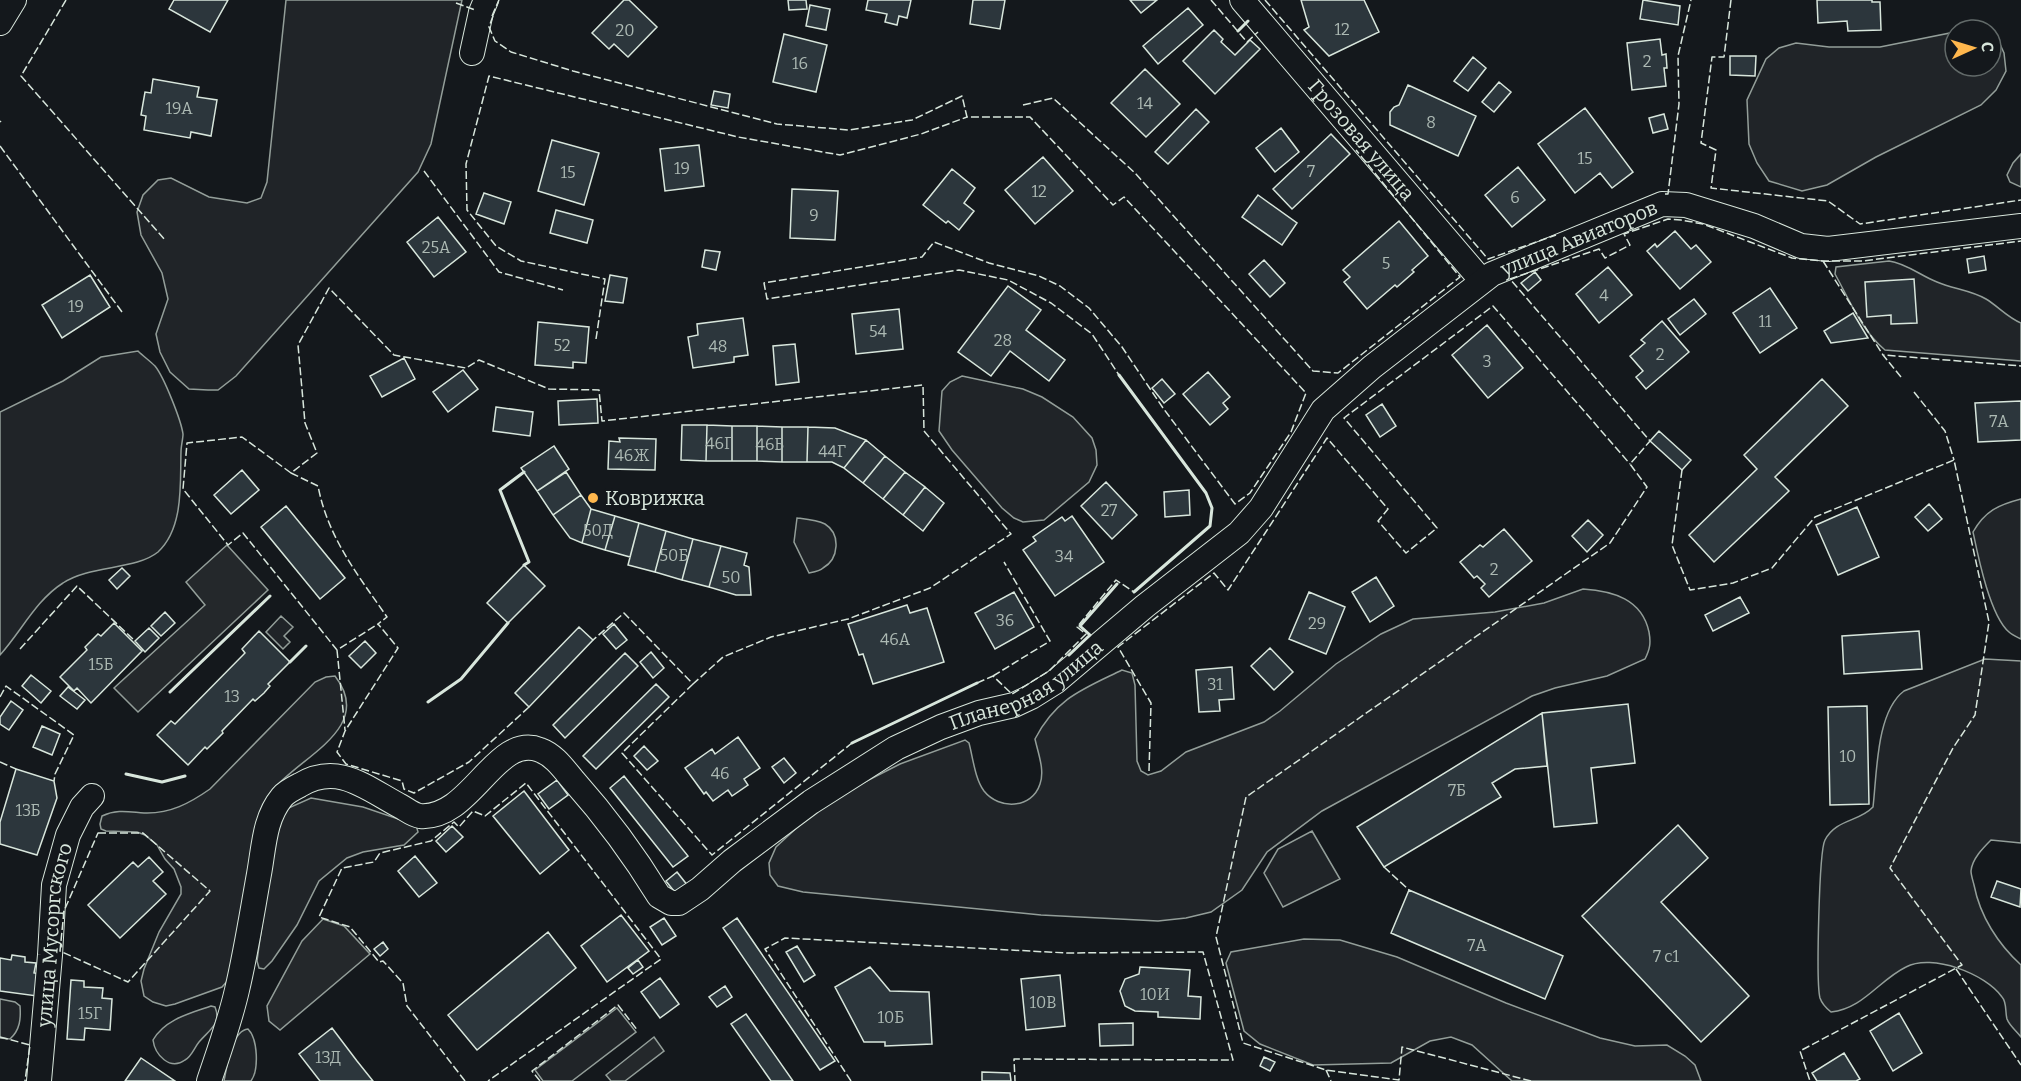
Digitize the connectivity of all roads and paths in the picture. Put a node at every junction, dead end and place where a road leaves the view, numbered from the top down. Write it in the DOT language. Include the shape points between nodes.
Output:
graph roads {
  1 [pos="14,0"];
  2 [pos="486,0"];
  3 [pos="1242,0"];
  4 [pos="0,23"];
  5 [pos="472,52"];
  6 [pos="2021,226"];
  7 [pos="1482,280"];
  8 [pos="1323,410"];
  9 [pos="92,796"];
  10 [pos="39,1081"];
  11 [pos="209,1081"];
  1 -- 4 [label="street"];
  2 -- 5 [label="street"];
  3 -- 7 [label="street, Грозовая улица"];
  6 -- 7 [label="street, улица Авиаторов" via="1828,249 1801,246 1755,226 1686,205 1662,204"];
  7 -- 8 [label="street, улица Авиаторов"];
  8 -- 11 [label="street, Планерная улица" via="1261,508 1239,533 1055,682 1014,705 979,713 896,748 811,802 679,903 660,896 598,807 553,757 537,748 512,751 462,800 439,814 418,816 337,775 310,779 284,795 266,825 237,991"];
  9 -- 10 [label="street, улица Мусоргского" via="68,835 54,885"];
}
